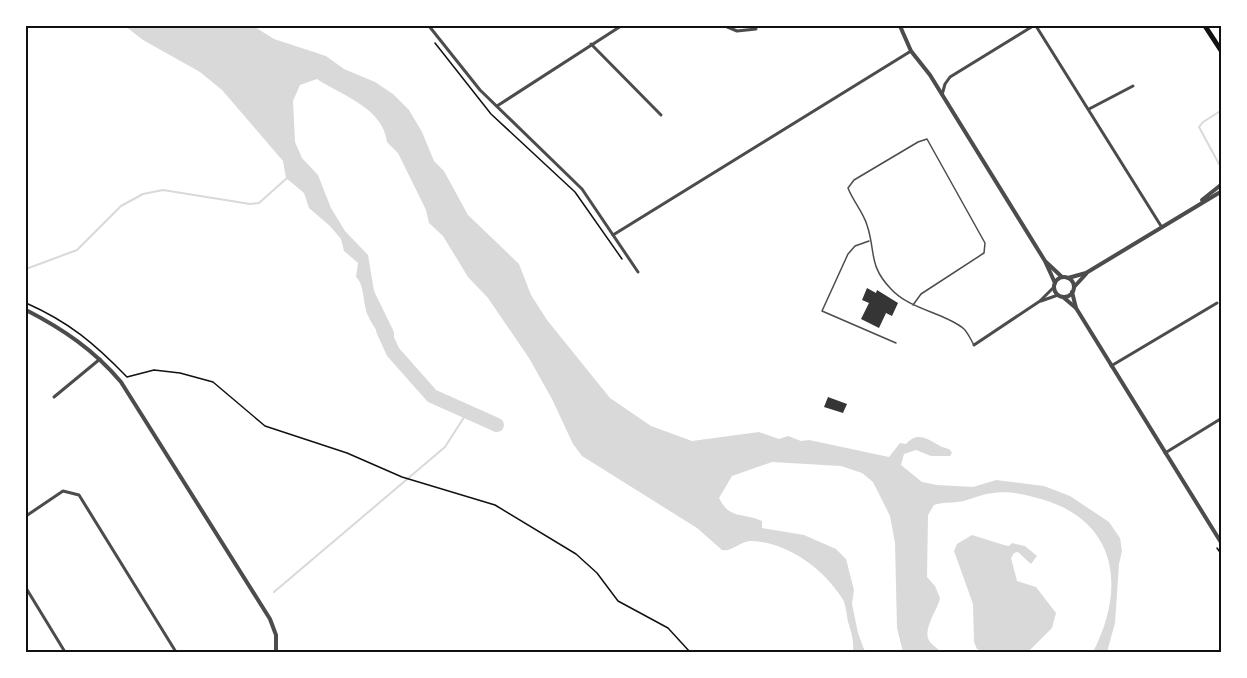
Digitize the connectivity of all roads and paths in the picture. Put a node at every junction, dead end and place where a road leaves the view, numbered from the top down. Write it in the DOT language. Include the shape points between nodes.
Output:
graph roads {
  1 [pos="429,26"];
  2 [pos="621,26"];
  3 [pos="725,26"];
  4 [pos="900,26"];
  5 [pos="1034,26"];
  6 [pos="1205,26"];
  7 [pos="756,29"];
  8 [pos="435,43"];
  9 [pos="591,44"];
  10 [pos="911,51"];
  11 [pos="1221,52"];
  12 [pos="1133,86"];
  13 [pos="942,95"];
  14 [pos="497,106"];
  15 [pos="1089,109"];
  16 [pos="662,114"];
  17 [pos="1221,184"];
  18 [pos="1221,191"];
  19 [pos="1202,200"];
  20 [pos="1161,226"];
  21 [pos="613,235"];
  22 [pos="870,241"];
  23 [pos="627,256"];
  24 [pos="1045,261"];
  25 [pos="638,272"];
  26 [pos="1086,273"];
  27 [pos="1065,277"];
  28 [pos="1054,285"];
  29 [pos="1073,290"];
  30 [pos="1060,296"];
  31 [pos="1040,301"];
  32 [pos="1217,303"];
  33 [pos="913,305"];
  34 [pos="1076,308"];
  35 [pos="26,310"];
  36 [pos="896,343"];
  37 [pos="974,345"];
  38 [pos="100,359"];
  39 [pos="1111,366"];
  40 [pos="127,377"];
  41 [pos="54,397"];
  42 [pos="1221,418"];
  43 [pos="1165,453"];
  44 [pos="26,516"];
  45 [pos="1221,543"];
  46 [pos="26,588"];
  47 [pos="65,652"];
  48 [pos="176,652"];
  49 [pos="276,652"];
  50 [pos="690,652"];
  1 -- 14 [label="street"];
  2 -- 9 [label="street"];
  3 -- 7 [label="street" via="737,31"];
  4 -- 10 [label="street"];
  5 -- 13 [label="street" via="950,77"];
  5 -- 15 [label="street"];
  6 -- 11 [label="highway"];
  8 -- 23 [label="path" via="491,114 575,192 621,260"];
  9 -- 14 [label="street"];
  9 -- 16 [label="street"];
  10 -- 13 [label="street"];
  10 -- 21 [label="street"];
  12 -- 15 [label="street"];
  13 -- 24 [label="street"];
  14 -- 21 [label="street" via="582,189"];
  15 -- 20 [label="street"];
  17 -- 19 [label="street"];
  18 -- 19 [label="street"];
  19 -- 20 [label="street"];
  20 -- 26 [label="street"];
  21 -- 23 [label="street"];
  22 -- 33 [label="lane" via="871,256 881,277 892,291"];
  22 -- 33 [label="lane" via="866,222 848,188 854,180 927,139 986,243 984,253 921,294"];
  22 -- 36 [label="lane" via="855,246 848,254 822,311"];
  23 -- 25 [label="street"];
  24 -- 27 [label="street"];
  24 -- 28 [label="street"];
  26 -- 27 [label="street"];
  26 -- 29 [label="street"];
  27 -- 28 [label="street"];
  27 -- 29 [label="street"];
  28 -- 30 [label="street"];
  28 -- 31 [label="street"];
  29 -- 30 [label="street"];
  29 -- 34 [label="street"];
  30 -- 31 [label="street"];
  30 -- 34 [label="street"];
  31 -- 37 [label="street"];
  32 -- 39 [label="street"];
  33 -- 37 [label="lane" via="963,328"];
  34 -- 39 [label="street"];
  35 -- 38 [label="street" via="66,332"];
  38 -- 41 [label="street"];
  38 -- 49 [label="street" via="139,407 270,619 276,635"];
  39 -- 43 [label="street"];
  40 -- 50 [label="path" via="154,370 180,372 213,382 265,426 347,453 402,477 495,505 551,537 597,573 618,601 668,628"];
  42 -- 43 [label="street"];
  43 -- 45 [label="street"];
  44 -- 48 [label="street" via="63,491 79,495"];
  46 -- 47 [label="street"];
}
